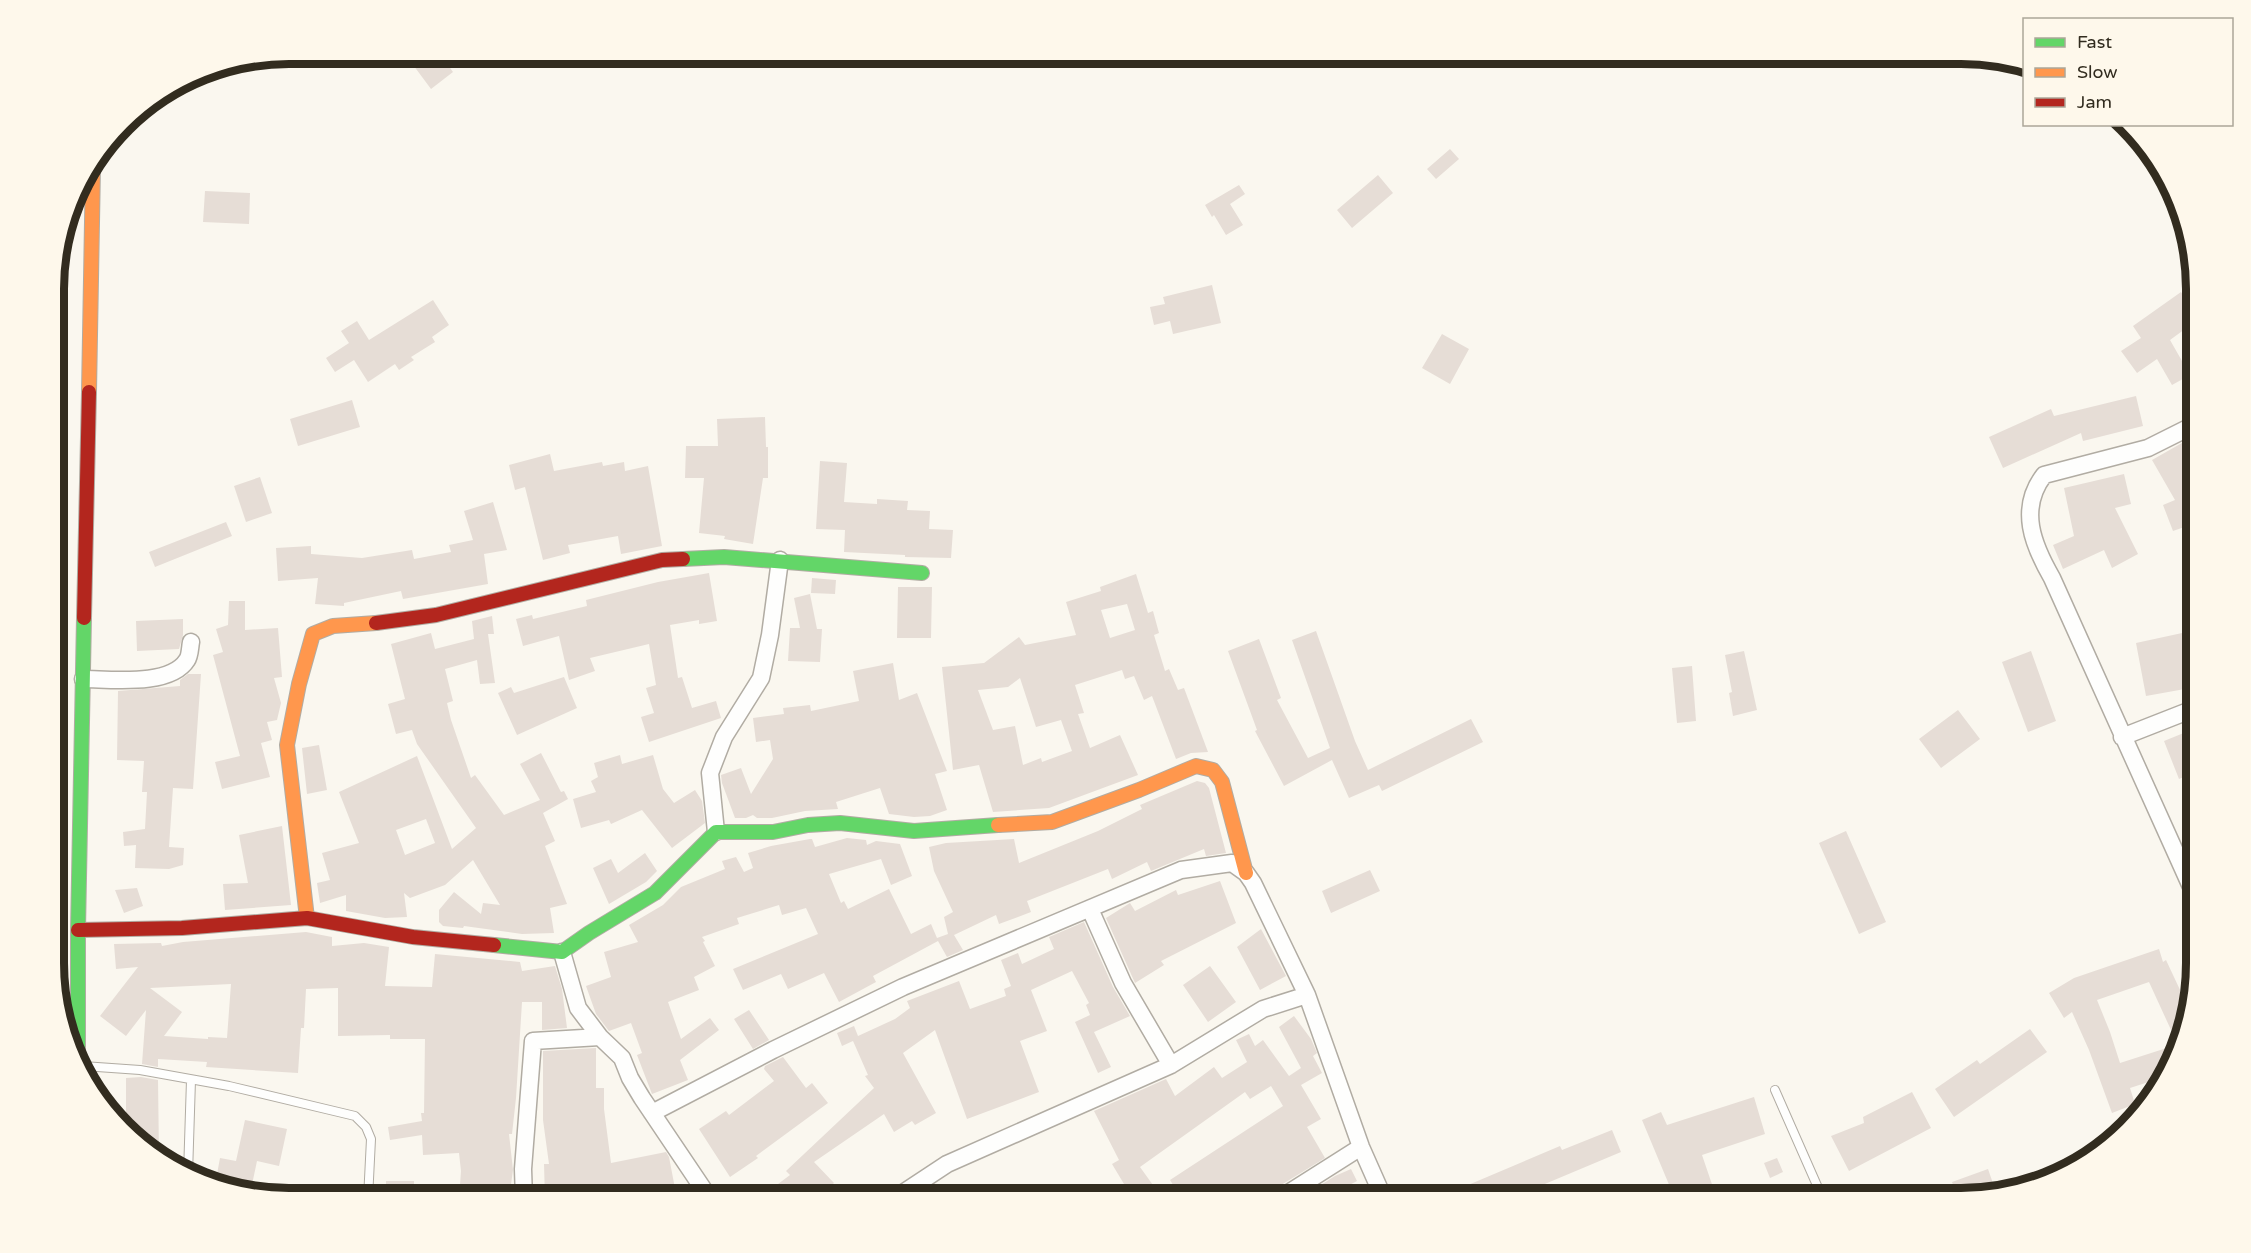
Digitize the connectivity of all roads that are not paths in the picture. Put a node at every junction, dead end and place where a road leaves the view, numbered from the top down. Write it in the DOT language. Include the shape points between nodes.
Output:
graph roads {
  1 [pos="93,181"];
  2 [pos="2187,428"];
  3 [pos="780,560"];
  4 [pos="922,573"];
  5 [pos="191,642"];
  6 [pos="83,679"];
  7 [pos="2187,712"];
  8 [pos="2122,737"];
  9 [pos="716,832"];
  10 [pos="1246,873"];
  11 [pos="2187,880"];
  12 [pos="1090,909"];
  13 [pos="307,918"];
  14 [pos="78,930"];
  15 [pos="562,952"];
  16 [pos="1307,995"];
  17 [pos="600,1037"];
  18 [pos="78,1041"];
  19 [pos="1171,1065"];
  20 [pos="90,1066"];
  21 [pos="191,1080"];
  22 [pos="1775,1090"];
  23 [pos="652,1113"];
  24 [pos="1361,1147"];
  25 [pos="188,1164"];
  26 [pos="369,1188"];
  27 [pos="524,1188"];
  28 [pos="703,1188"];
  29 [pos="911,1188"];
  30 [pos="1296,1188"];
  31 [pos="1379,1188"];
  32 [pos="1819,1188"];
  1 -- 6 [label="main road"];
  2 -- 8 [label="street" via="2148,448 2044,476 2030,503 2032,533 2041,558"];
  3 -- 4 [label="main road"];
  3 -- 9 [label="street" via="761,678 724,737 710,773"];
  3 -- 13 [label="main road" via="662,560 436,615 333,626 313,634 287,745"];
  5 -- 6 [label="street" via="187,660 173,672 155,678"];
  6 -- 14 [label="main road"];
  7 -- 8 [label="street"];
  8 -- 11 [label="street"];
  9 -- 10 [label="main road" via="773,832 840,823 914,831 1052,822 1196,766 1213,770 1222,782"];
  9 -- 15 [label="main road" via="655,893"];
  10 -- 12 [label="street" via="1232,863 1181,870"];
  10 -- 16 [label="street"];
  12 -- 19 [label="street" via="1123,983"];
  12 -- 23 [label="street" via="903,987"];
  13 -- 14 [label="main road" via="182,928"];
  13 -- 15 [label="main road" via="413,937"];
  14 -- 18 [label="main road"];
  15 -- 17 [label="street" via="578,1008"];
  16 -- 19 [label="street" via="1263,1009"];
  16 -- 24 [label="street"];
  17 -- 23 [label="street" via="622,1058"];
  17 -- 27 [label="street" via="533,1041"];
  19 -- 29 [label="street" via="947,1164"];
  20 -- 21 [label="lane" via="140,1070"];
  21 -- 25 [label="lane"];
  21 -- 26 [label="lane" via="355,1116 371,1139"];
  22 -- 32 [label="lane"];
  23 -- 28 [label="street"];
  24 -- 30 [label="street"];
  24 -- 31 [label="street"];
}
